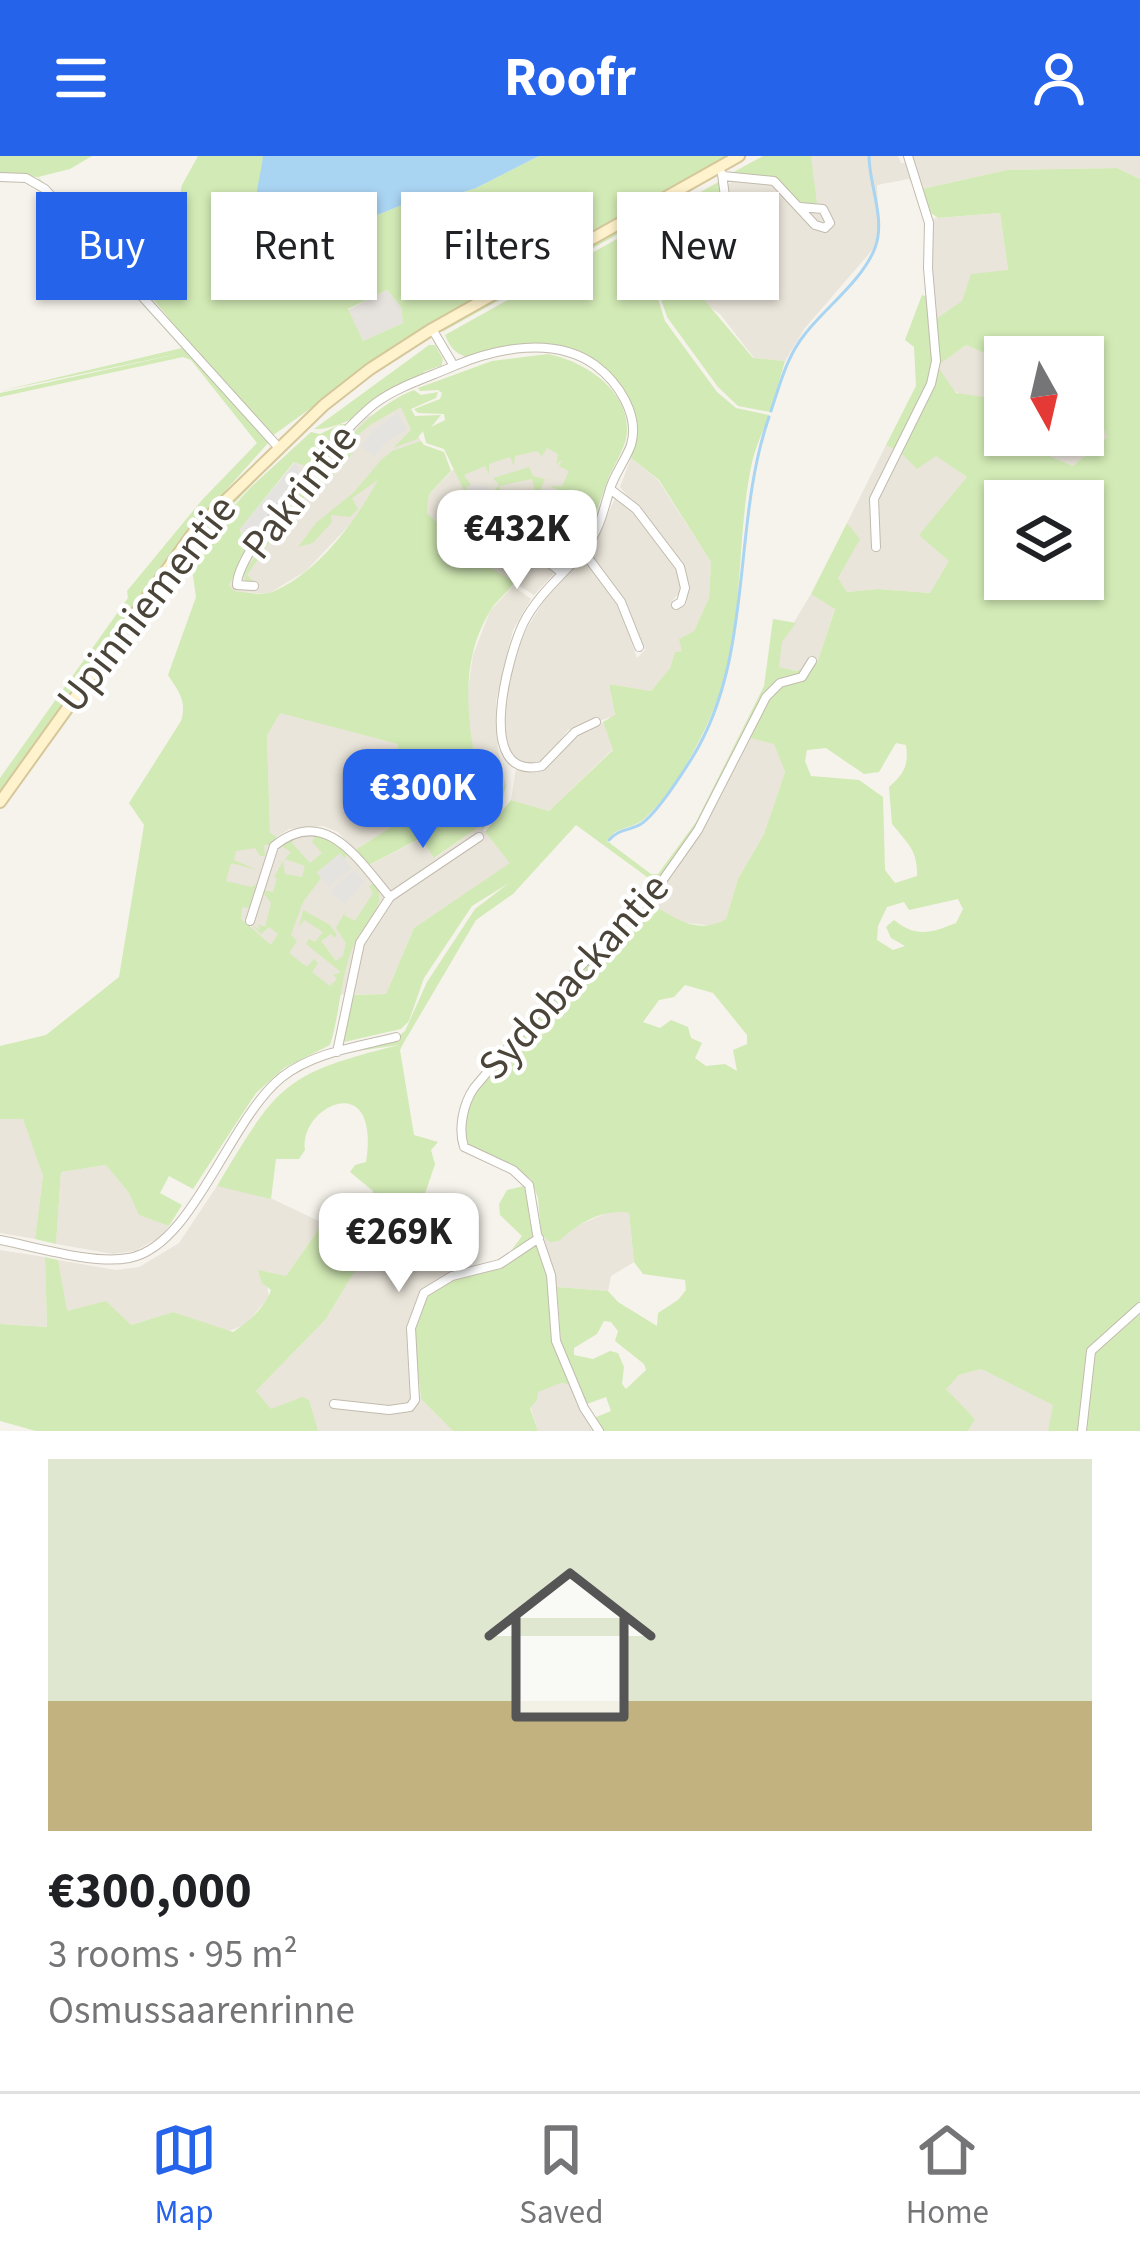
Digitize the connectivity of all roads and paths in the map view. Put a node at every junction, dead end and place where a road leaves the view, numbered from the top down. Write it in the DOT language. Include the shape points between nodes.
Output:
graph roads {
  1 [pos="739,156"];
  2 [pos="908,156"];
  3 [pos="721,172"];
  4 [pos="0,177"];
  5 [pos="724,192"];
  6 [pos="800,207"];
  7 [pos="432,329"];
  8 [pos="454,366"];
  9 [pos="278,448"];
  10 [pos="610,489"];
  11 [pos="502,526"];
  12 [pos="876,547"];
  13 [pos="583,551"];
  14 [pos="561,572"];
  15 [pos="254,586"];
  16 [pos="676,605"];
  17 [pos="639,647"];
  18 [pos="812,661"];
  19 [pos="596,722"];
  20 [pos="0,802"];
  21 [pos="479,837"];
  22 [pos="390,897"];
  23 [pos="250,921"];
  24 [pos="396,1037"];
  25 [pos="337,1052"];
  26 [pos="538,1238"];
  27 [pos="0,1240"];
  28 [pos="1140,1307"];
  29 [pos="334,1404"];
  30 [pos="599,1431"];
  31 [pos="1082,1431"];
  1 -- 3 [label="main road, Upinniementie"];
  2 -- 12 [label="street" via="929,223 936,361 874,499"];
  3 -- 5 [label="street"];
  3 -- 6 [label="street" via="773,181"];
  3 -- 7 [label="main road, Upinniementie"];
  4 -- 9 [label="street" via="45,189"];
  7 -- 8 [label="street"];
  7 -- 9 [label="main road, Upinniementie" via="349,385"];
  8 -- 10 [label="street" via="546,347 600,368 621,393 633,430"];
  8 -- 15 [label="street, Pakrintie" via="364,412 242,563 237,585"];
  9 -- 20 [label="main road, Upinniementie" via="172,558"];
  10 -- 13 [label="street"];
  10 -- 16 [label="street" via="636,508 680,567 686,588"];
  11 -- 14 [label="street"];
  13 -- 14 [label="street"];
  13 -- 17 [label="street" via="612,588"];
  14 -- 19 [label="street" via="525,621 510,662 501,727 506,753 525,767 542,766"];
  18 -- 26 [label="street, Sydobackantie" via="802,677 766,697 698,830 660,884 468,1097 462,1144 524,1177"];
  21 -- 22 [label="street"];
  22 -- 23 [label="street" via="346,846 324,832 303,832 274,845"];
  22 -- 25 [label="street" via="360,943"];
  24 -- 25 [label="street"];
  25 -- 27 [label="street" via="293,1070 262,1096 174,1231 149,1251 109,1259"];
  26 -- 29 [label="street" via="500,1264 424,1293 411,1328 410,1407"];
  26 -- 30 [label="street, Sydobackantie" via="556,1341"];
  28 -- 31 [label="street" via="1091,1351"];
}
